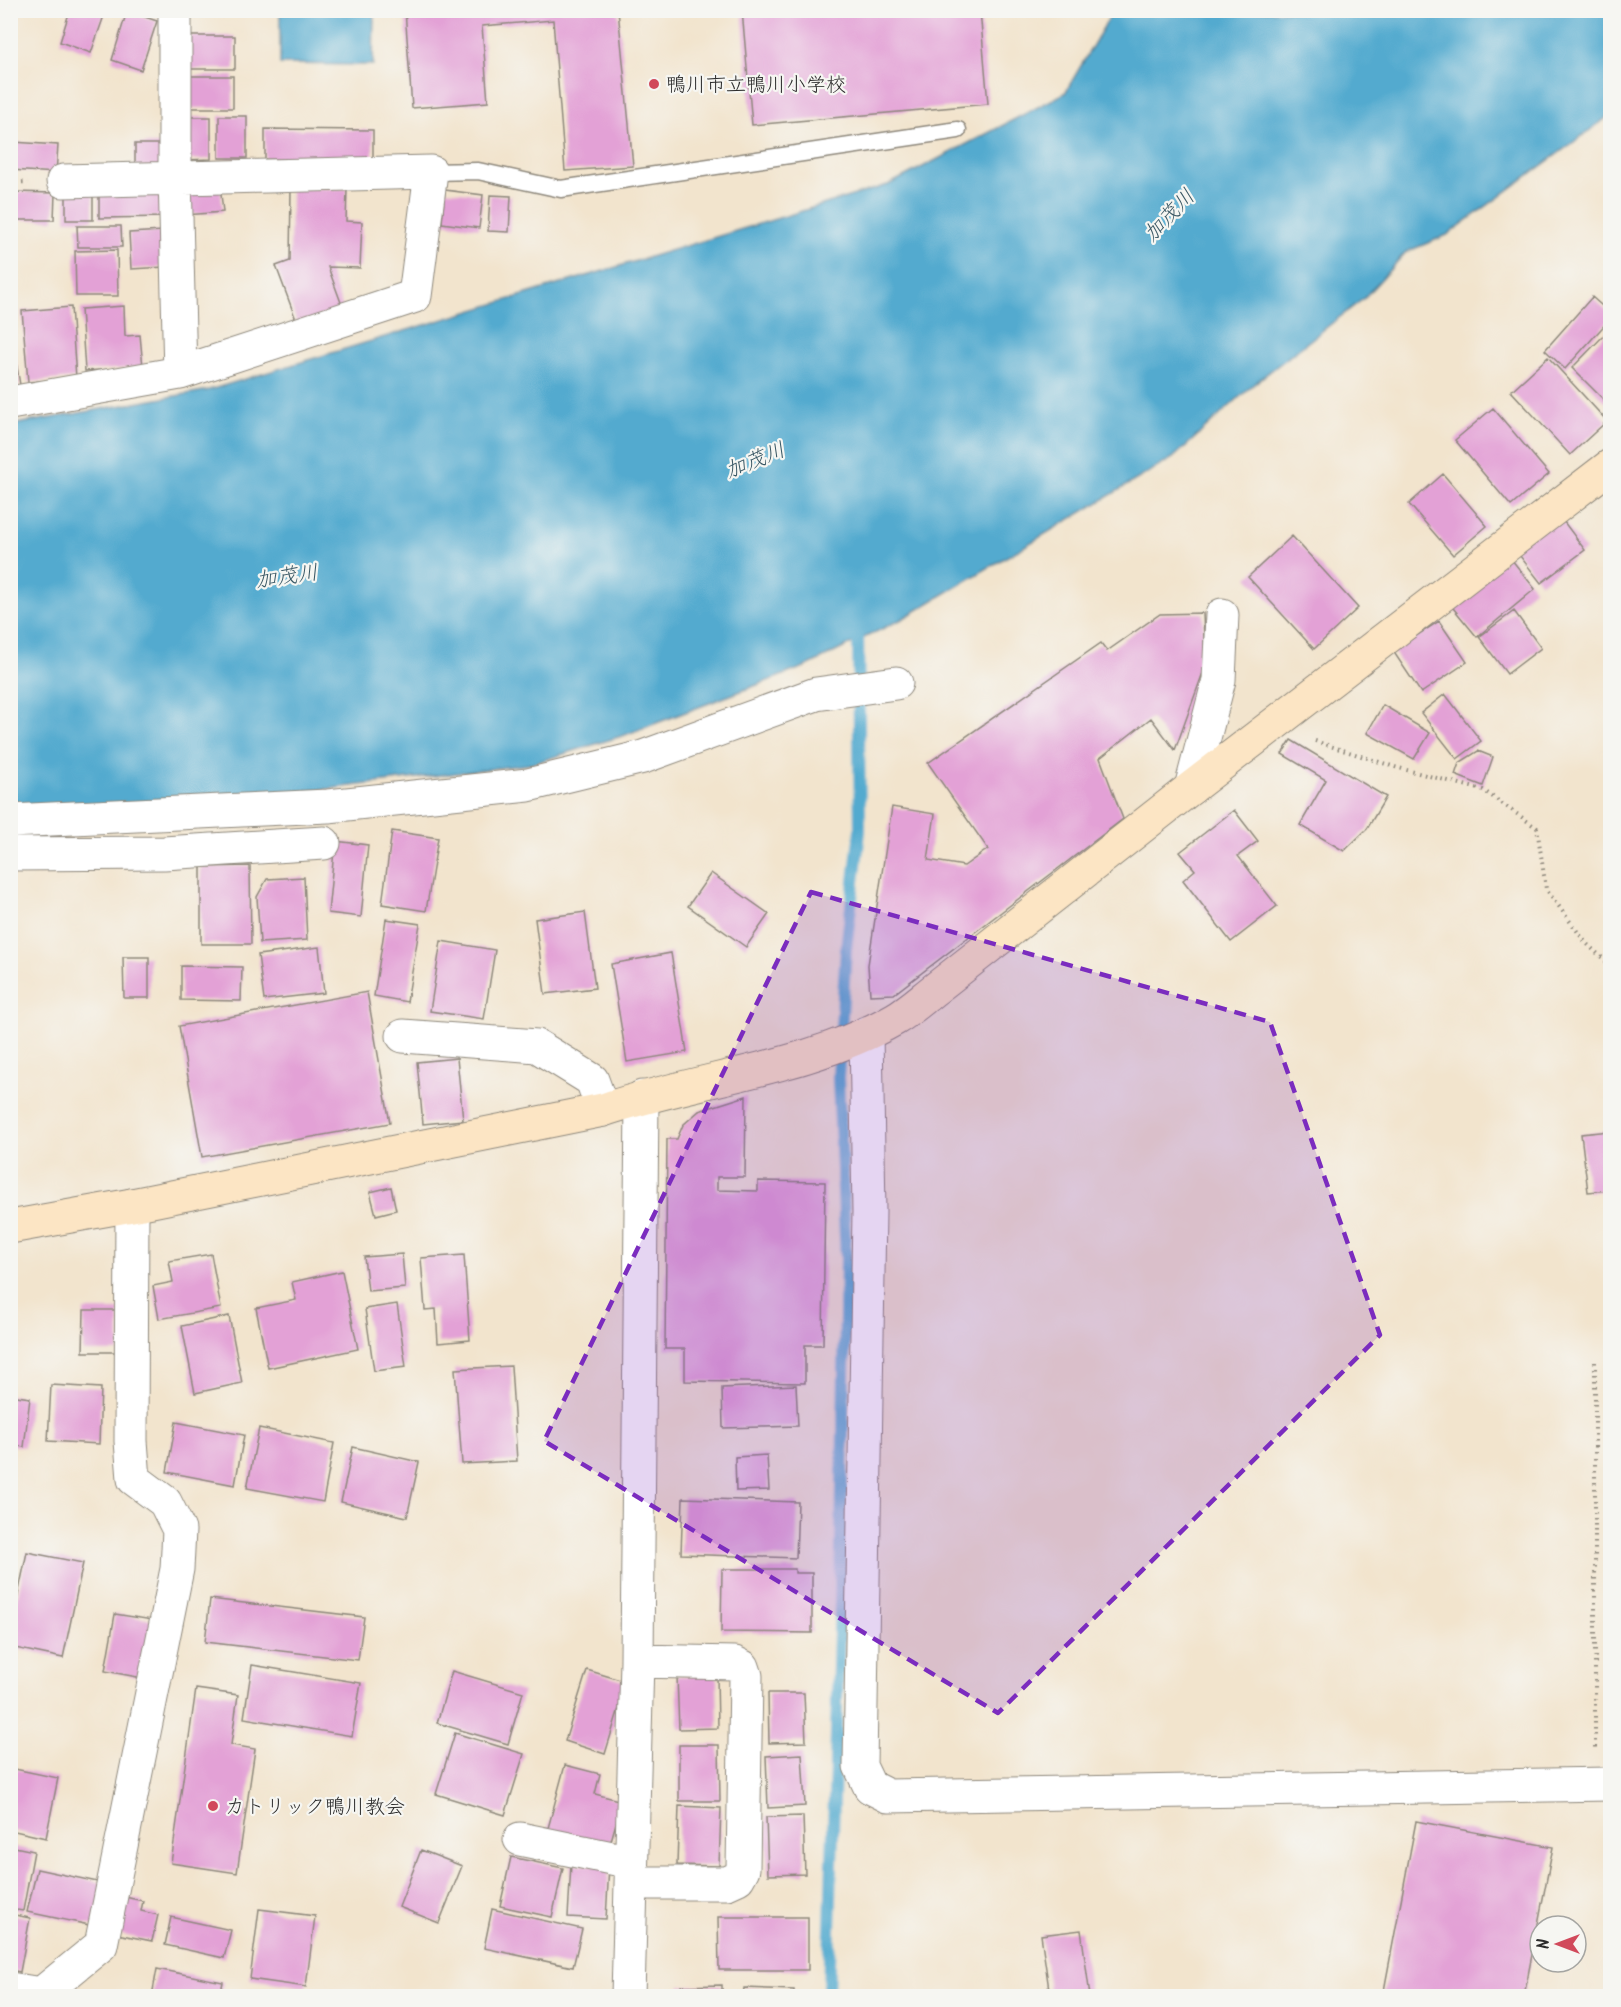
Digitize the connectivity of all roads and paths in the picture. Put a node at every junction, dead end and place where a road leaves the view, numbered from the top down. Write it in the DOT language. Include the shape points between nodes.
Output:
graph roads {
  1 [pos="175,10"];
  2 [pos="958,130"];
  3 [pos="431,172"];
  4 [pos="175,176"];
  5 [pos="63,181"];
  6 [pos="180,373"];
  7 [pos="10,403"];
  8 [pos="1611,466"];
  9 [pos="1222,615"];
  10 [pos="896,683"];
  11 [pos="1272,726"];
  12 [pos="1191,789"];
  13 [pos="10,820"];
  14 [pos="324,843"];
  15 [pos="10,854"];
  16 [pos="1611,965"];
  17 [pos="866,1033"];
  18 [pos="403,1036"];
  19 [pos="642,1097"];
  20 [pos="603,1110"];
  21 [pos="132,1205"];
  22 [pos="10,1227"];
  23 [pos="1595,1362"];
  24 [pos="637,1661"];
  25 [pos="1603,1784"];
  26 [pos="520,1839"];
  27 [pos="631,1873"];
  28 [pos="10,1989"];
  29 [pos="628,1996"];
  1 -- 4 [label="street"];
  2 -- 3 [label="lane" via="561,189 478,171"];
  3 -- 4 [label="street"];
  3 -- 6 [label="street" via="415,296"];
  4 -- 5 [label="street"];
  4 -- 6 [label="street"];
  6 -- 7 [label="street"];
  8 -- 11 [label="street"];
  9 -- 12 [label="street" via="1219,680"];
  10 -- 13 [label="street" via="816,694 643,757 528,785 328,806"];
  11 -- 12 [label="street"];
  11 -- 16 [label="path" via="1483,790 1537,828 1546,889 1586,943"];
  12 -- 17 [label="street" via="935,989 896,1018"];
  14 -- 15 [label="street" via="164,853"];
  17 -- 19 [label="street" via="805,1056"];
  17 -- 25 [label="street" via="869,1212 860,1766 870,1787 888,1796"];
  18 -- 20 [label="street" via="537,1046 592,1080"];
  19 -- 20 [label="street"];
  19 -- 24 [label="street"];
  20 -- 21 [label="street"];
  21 -- 22 [label="street"];
  21 -- 28 [label="street" via="134,1479 165,1502 179,1530 177,1569 101,1945 40,1994"];
  23 -- 25 [label="path"];
  24 -- 27 [label="street"];
  24 -- 27 [label="street" via="735,1663 743,1668 743,1869 738,1878 728,1883"];
  26 -- 27 [label="street"];
  27 -- 29 [label="street"];
}
